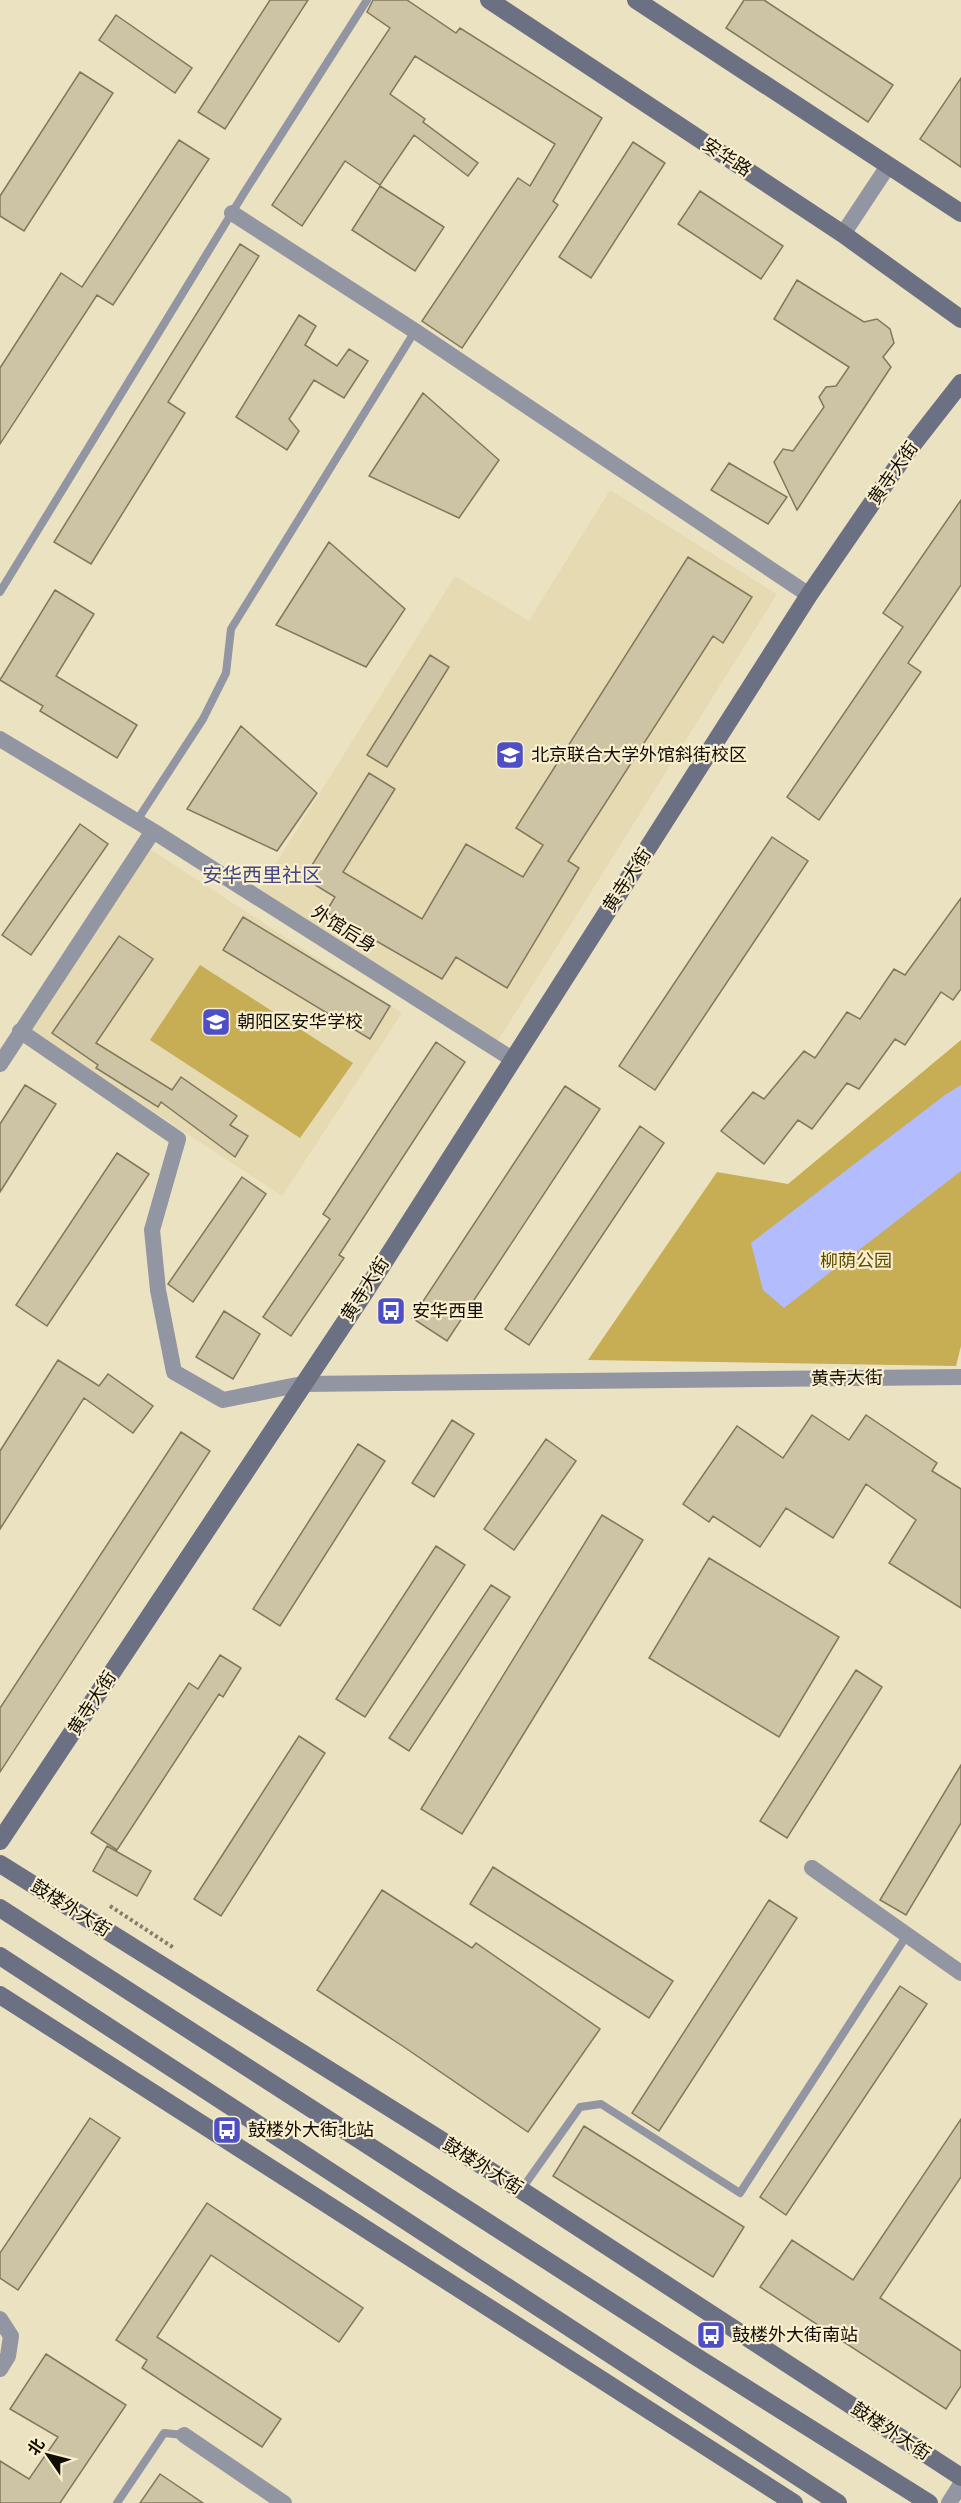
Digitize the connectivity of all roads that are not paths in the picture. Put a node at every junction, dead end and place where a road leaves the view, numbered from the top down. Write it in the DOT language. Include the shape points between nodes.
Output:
graph roads {
  1 [pos="367,0"];
  2 [pos="489,0"];
  3 [pos="636,0"];
  4 [pos="888,166"];
  5 [pos="232,213"];
  6 [pos="961,213"];
  7 [pos="843,234"];
  8 [pos="961,319"];
  9 [pos="415,331"];
  10 [pos="961,382"];
  11 [pos="0,592"];
  12 [pos="809,595"];
  13 [pos="0,739"];
  14 [pos="136,822"];
  15 [pos="153,831"];
  16 [pos="21,1031"];
  17 [pos="512,1059"];
  18 [pos="0,1064"];
  19 [pos="961,1377"];
  20 [pos="302,1384"];
  21 [pos="0,1841"];
  22 [pos="0,1864"];
  23 [pos="812,1868"];
  24 [pos="0,1908"];
  25 [pos="907,1935"];
  26 [pos="0,1956"];
  27 [pos="961,1973"];
  28 [pos="0,1995"];
  29 [pos="521,2190"];
  30 [pos="0,2319"];
  31 [pos="0,2369"];
  32 [pos="184,2435"];
  33 [pos="961,2477"];
  34 [pos="961,2484"];
  35 [pos="117,2503"];
  36 [pos="284,2503"];
  37 [pos="794,2503"];
  38 [pos="838,2503"];
  39 [pos="929,2503"];
  40 [pos="949,2503"];
  1 -- 5 [label="lane"];
  2 -- 7 [label="street, 安华路"];
  3 -- 4 [label="street"];
  4 -- 6 [label="street"];
  4 -- 7 [label="street"];
  5 -- 9 [label="street"];
  5 -- 11 [label="lane"];
  7 -- 8 [label="street, 安华路"];
  9 -- 12 [label="street"];
  9 -- 14 [label="lane" via="231,629 226,673 203,718"];
  10 -- 12 [label="street, 黄寺大街" via="907,452"];
  12 -- 17 [label="street, 黄寺大街"];
  13 -- 14 [label="street, 外馆后身"];
  14 -- 15 [label="street, 外馆后身"];
  15 -- 16 [label="street"];
  15 -- 17 [label="street, 外馆后身"];
  16 -- 18 [label="street"];
  16 -- 20 [label="street, 黄寺大街" via="178,1138 152,1230 158,1290 174,1372 222,1400"];
  17 -- 20 [label="street, 黄寺大街"];
  19 -- 20 [label="street, 黄寺大街"];
  20 -- 21 [label="street, 黄寺大街"];
  22 -- 29 [label="street, 鼓楼外大街"];
  23 -- 25 [label="street"];
  24 -- 39 [label="street"];
  25 -- 27 [label="street"];
  25 -- 29 [label="lane" via="740,2193 601,2104 580,2107"];
  26 -- 38 [label="street"];
  28 -- 37 [label="street"];
  29 -- 33 [label="street, 鼓楼外大街"];
  30 -- 31 [label="street" via="11,2336 8,2356"];
  32 -- 35 [label="lane" via="164,2433"];
  32 -- 36 [label="street"];
  34 -- 40 [label="street"];
}
